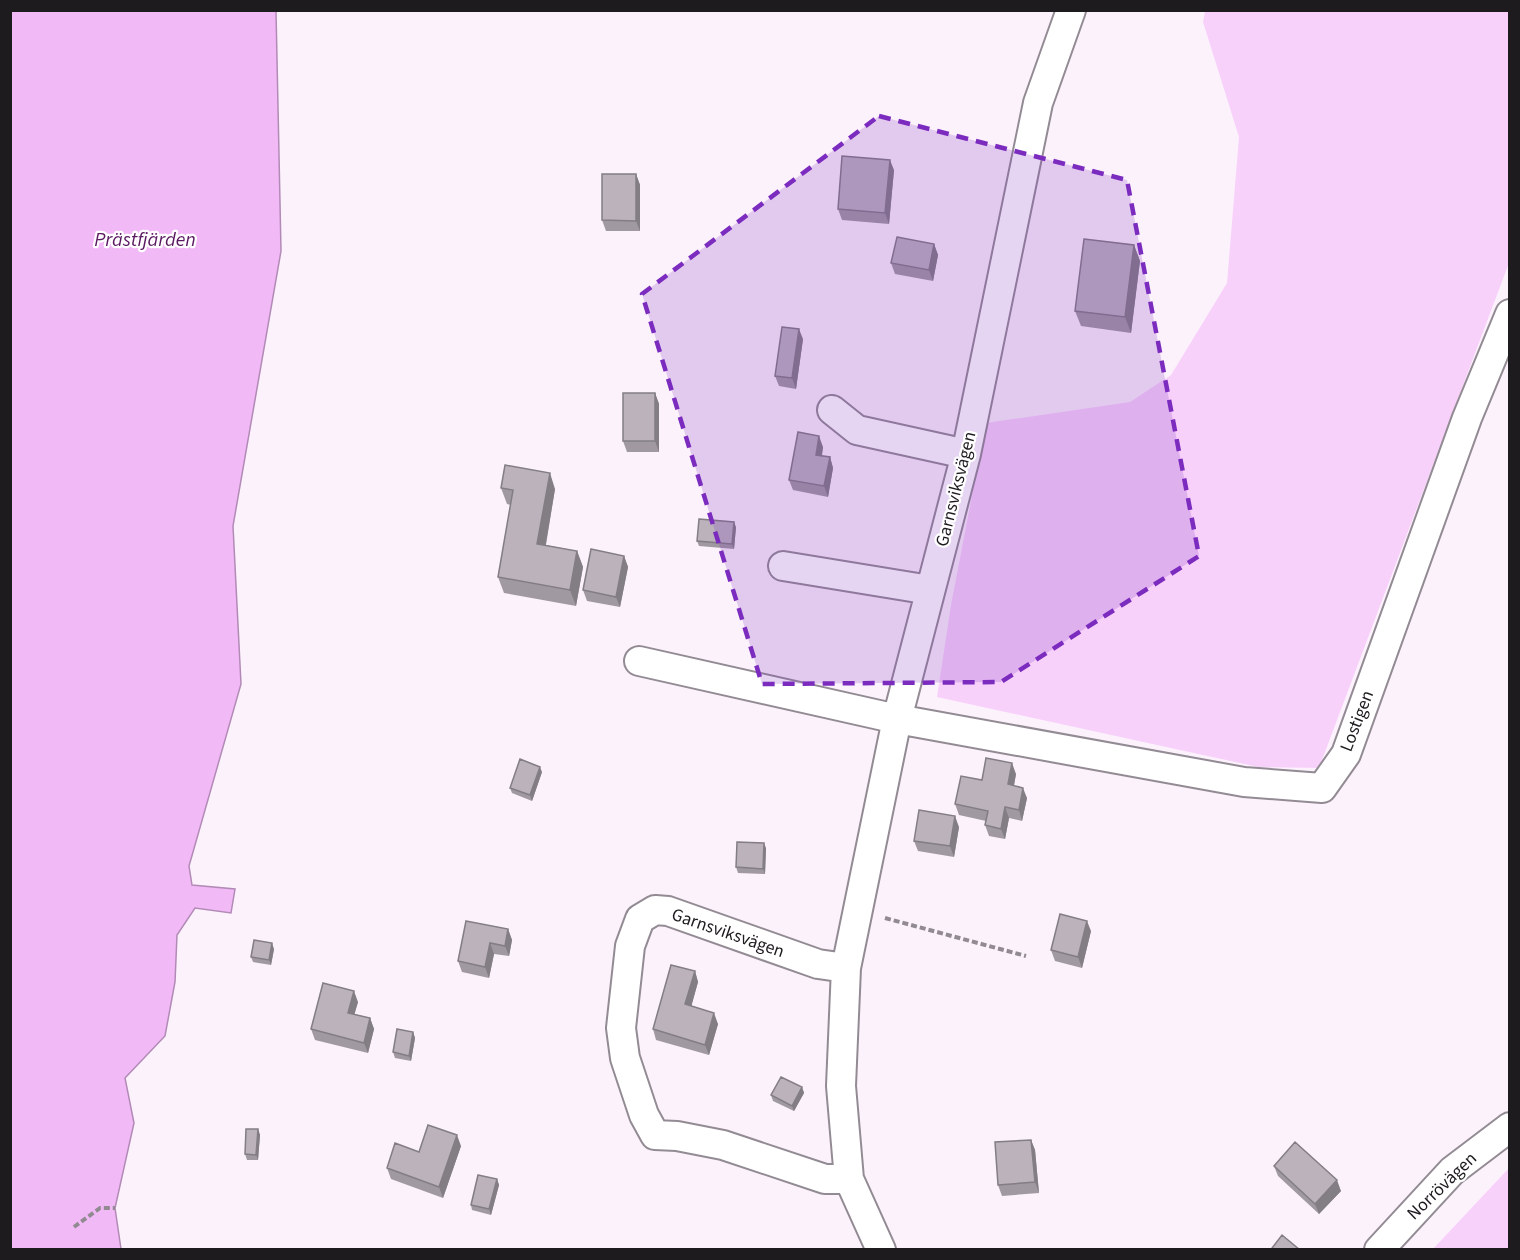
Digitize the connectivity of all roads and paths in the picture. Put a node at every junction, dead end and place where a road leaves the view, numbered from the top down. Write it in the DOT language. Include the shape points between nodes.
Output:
graph roads {
  1 [pos="1071,10"];
  2 [pos="1509,314"];
  3 [pos="832,410"];
  4 [pos="966,454"];
  5 [pos="783,566"];
  6 [pos="930,590"];
  7 [pos="639,661"];
  8 [pos="897,719"];
  9 [pos="857,910"];
  10 [pos="1026,956"];
  11 [pos="846,968"];
  12 [pos="1509,1127"];
  13 [pos="849,1179"];
  14 [pos="115,1208"];
  15 [pos="74,1227"];
  16 [pos="881,1250"];
  17 [pos="1379,1250"];
  1 -- 4 [label="street, Garnsviksvägen" via="1038,103"];
  2 -- 8 [label="street, Lostigen" via="1467,418 1346,754 1322,788 1244,782"];
  3 -- 4 [label="street" via="857,430"];
  4 -- 6 [label="street, Garnsviksvägen"];
  5 -- 6 [label="street"];
  6 -- 8 [label="street, Garnsviksvägen"];
  7 -- 8 [label="street"];
  8 -- 9 [label="street, Garnsviksvägen"];
  9 -- 10 [label="path"];
  9 -- 11 [label="street, Garnsviksvägen"];
  11 -- 13 [label="street, Garnsviksvägen" via="841,1086"];
  11 -- 13 [label="street, Garnsviksvägen" via="818,964 656,910 640,919 630,946 621,1028 624,1058 644,1115 655,1134 723,1145 825,1179"];
  12 -- 17 [label="street, Norrövägen" via="1452,1171"];
  13 -- 16 [label="street, Garnsviksvägen"];
  14 -- 15 [label="path" via="100,1208"];
}
